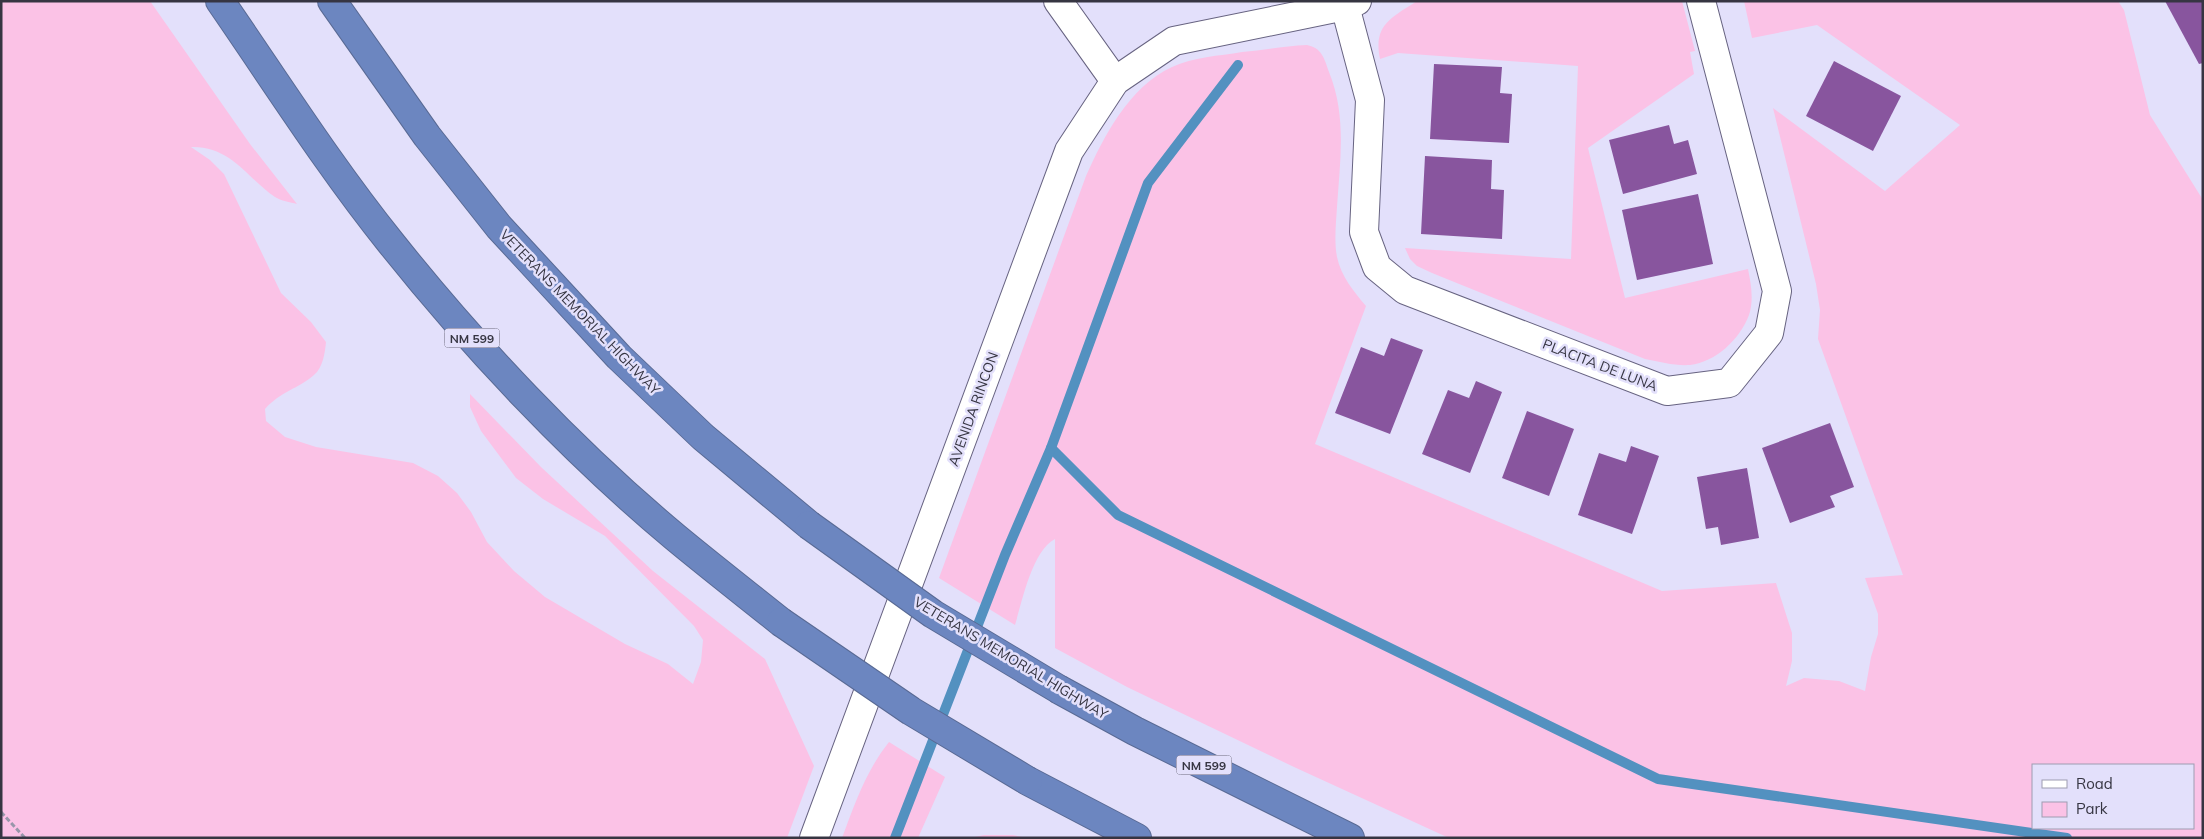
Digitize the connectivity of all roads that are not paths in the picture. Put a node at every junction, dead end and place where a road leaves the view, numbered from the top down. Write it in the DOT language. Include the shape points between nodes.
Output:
graph roads {
  1 [pos="220,1"];
  2 [pos="332,1"];
  3 [pos="1058,1"];
  4 [pos="1701,1"];
  5 [pos="1351,4"];
  6 [pos="1115,81"];
  7 [pos="814,838"];
  8 [pos="1137,838"];
  9 [pos="1350,838"];
  1 -- 8 [label="highway, NM 599, bridge" via="322,151 385,235 484,352 589,460 675,537 781,622 912,711 1028,780"];
  2 -- 9 [label="highway, VETERANS MEMORIAL HIGHWAY / NM 599, bridge" via="427,136 499,227 619,357 703,437 809,525 933,614 1060,690"];
  3 -- 6 [label="street"];
  4 -- 5 [label="street, PLACITA DE LUNA" via="1777,291 1770,333 1729,383 1667,391 1405,290 1377,267 1364,232 1370,100"];
  5 -- 6 [label="street" via="1174,41"];
  6 -- 7 [label="street, AVENIDA RINCON" via="1069,151"];
}
